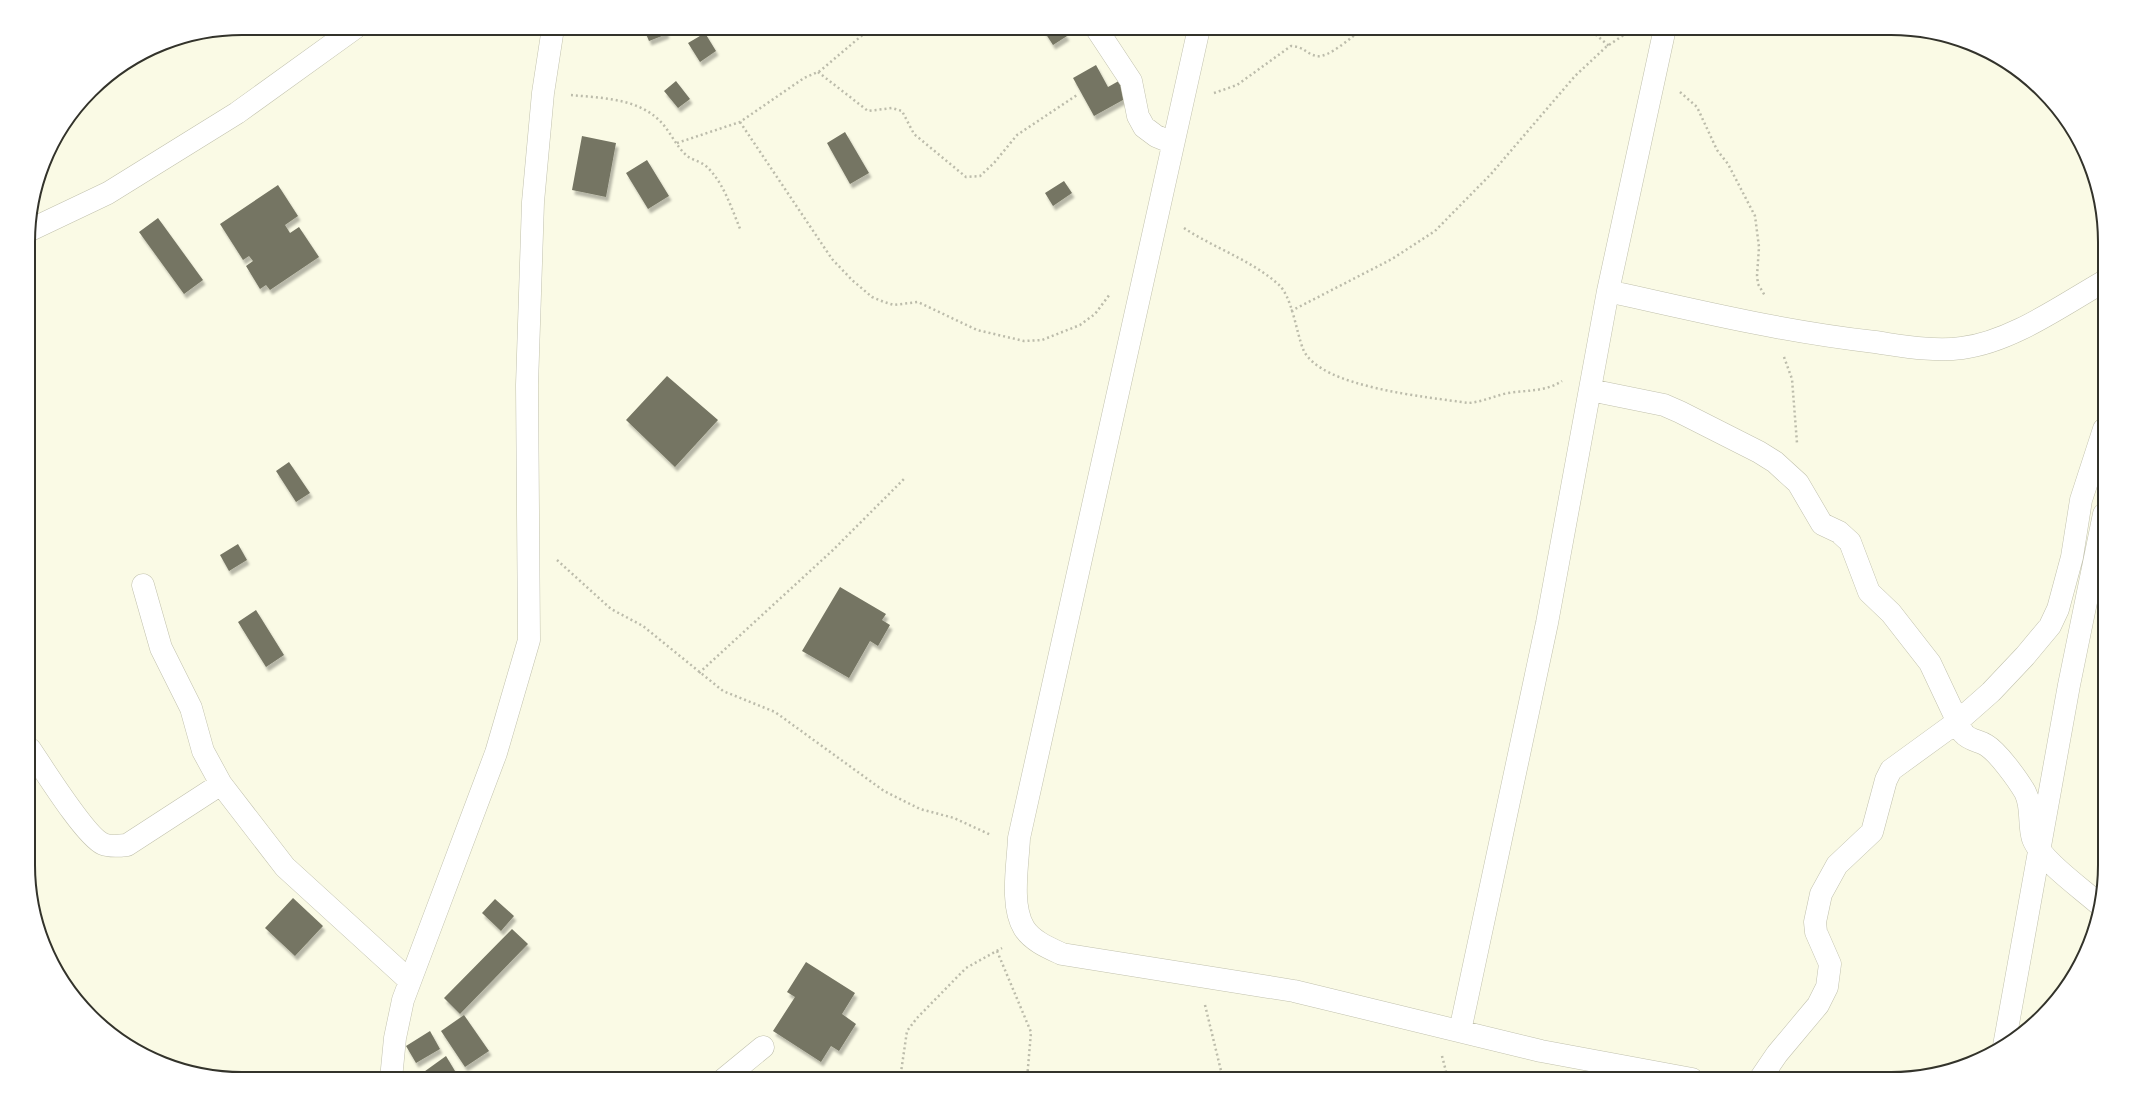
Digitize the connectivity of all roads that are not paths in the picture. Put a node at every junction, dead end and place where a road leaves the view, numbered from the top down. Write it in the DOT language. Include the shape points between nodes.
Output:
graph roads {
  1 [pos="345,35"];
  2 [pos="551,35"];
  3 [pos="1101,35"];
  4 [pos="1197,35"];
  5 [pos="1663,35"];
  6 [pos="1173,144"];
  7 [pos="35,228"];
  8 [pos="2098,285"];
  9 [pos="1608,291"];
  10 [pos="1590,390"];
  11 [pos="2098,448"];
  12 [pos="2098,543"];
  13 [pos="143,585"];
  14 [pos="1958,722"];
  15 [pos="35,756"];
  16 [pos="221,784"];
  17 [pos="2039,851"];
  18 [pos="2095,900"];
  19 [pos="410,981"];
  20 [pos="1460,1032"];
  21 [pos="2006,1037"];
  22 [pos="763,1047"];
  23 [pos="392,1072"];
  24 [pos="733,1072"];
  25 [pos="1654,1072"];
  26 [pos="1765,1072"];
  1 -- 7 [label="street" via="237,113 108,194"];
  2 -- 19 [label="street" via="533,202 528,369 529,640 496,753"];
  3 -- 6 [label="street" via="1131,81 1138,116 1144,127"];
  4 -- 6 [label="street"];
  5 -- 9 [label="street"];
  6 -- 20 [label="street" via="1019,847 1017,910 1024,929 1040,943 1062,954 1294,991"];
  8 -- 9 [label="street" via="2011,335 1962,348 1925,348 1777,328"];
  9 -- 10 [label="street"];
  10 -- 14 [label="street" via="1664,405 1775,462 1798,483 1822,524 1839,532 1850,542 1869,592 1891,613 1923,652"];
  10 -- 20 [label="street" via="1547,624"];
  11 -- 14 [label="street" via="2081,500 2072,557 2058,609 2050,626 1991,692"];
  12 -- 17 [label="street" via="2070,678"];
  13 -- 16 [label="street" via="161,648 192,708 203,751"];
  14 -- 17 [label="street" via="1968,738 1985,744 1992,750 2024,791 2029,801 2031,830"];
  14 -- 26 [label="street" via="1891,770 1872,832 1837,865 1827,880 1815,922 1818,939 1830,964 1826,987 1818,1005"];
  15 -- 16 [label="street" via="87,832 102,843 114,846 127,845"];
  16 -- 19 [label="street" via="285,867"];
  17 -- 18 [label="street"];
  17 -- 21 [label="street"];
  19 -- 23 [label="street" via="395,1038"];
  20 -- 25 [label="street" via="1541,1051"];
  22 -- 24 [label="street"];
}
